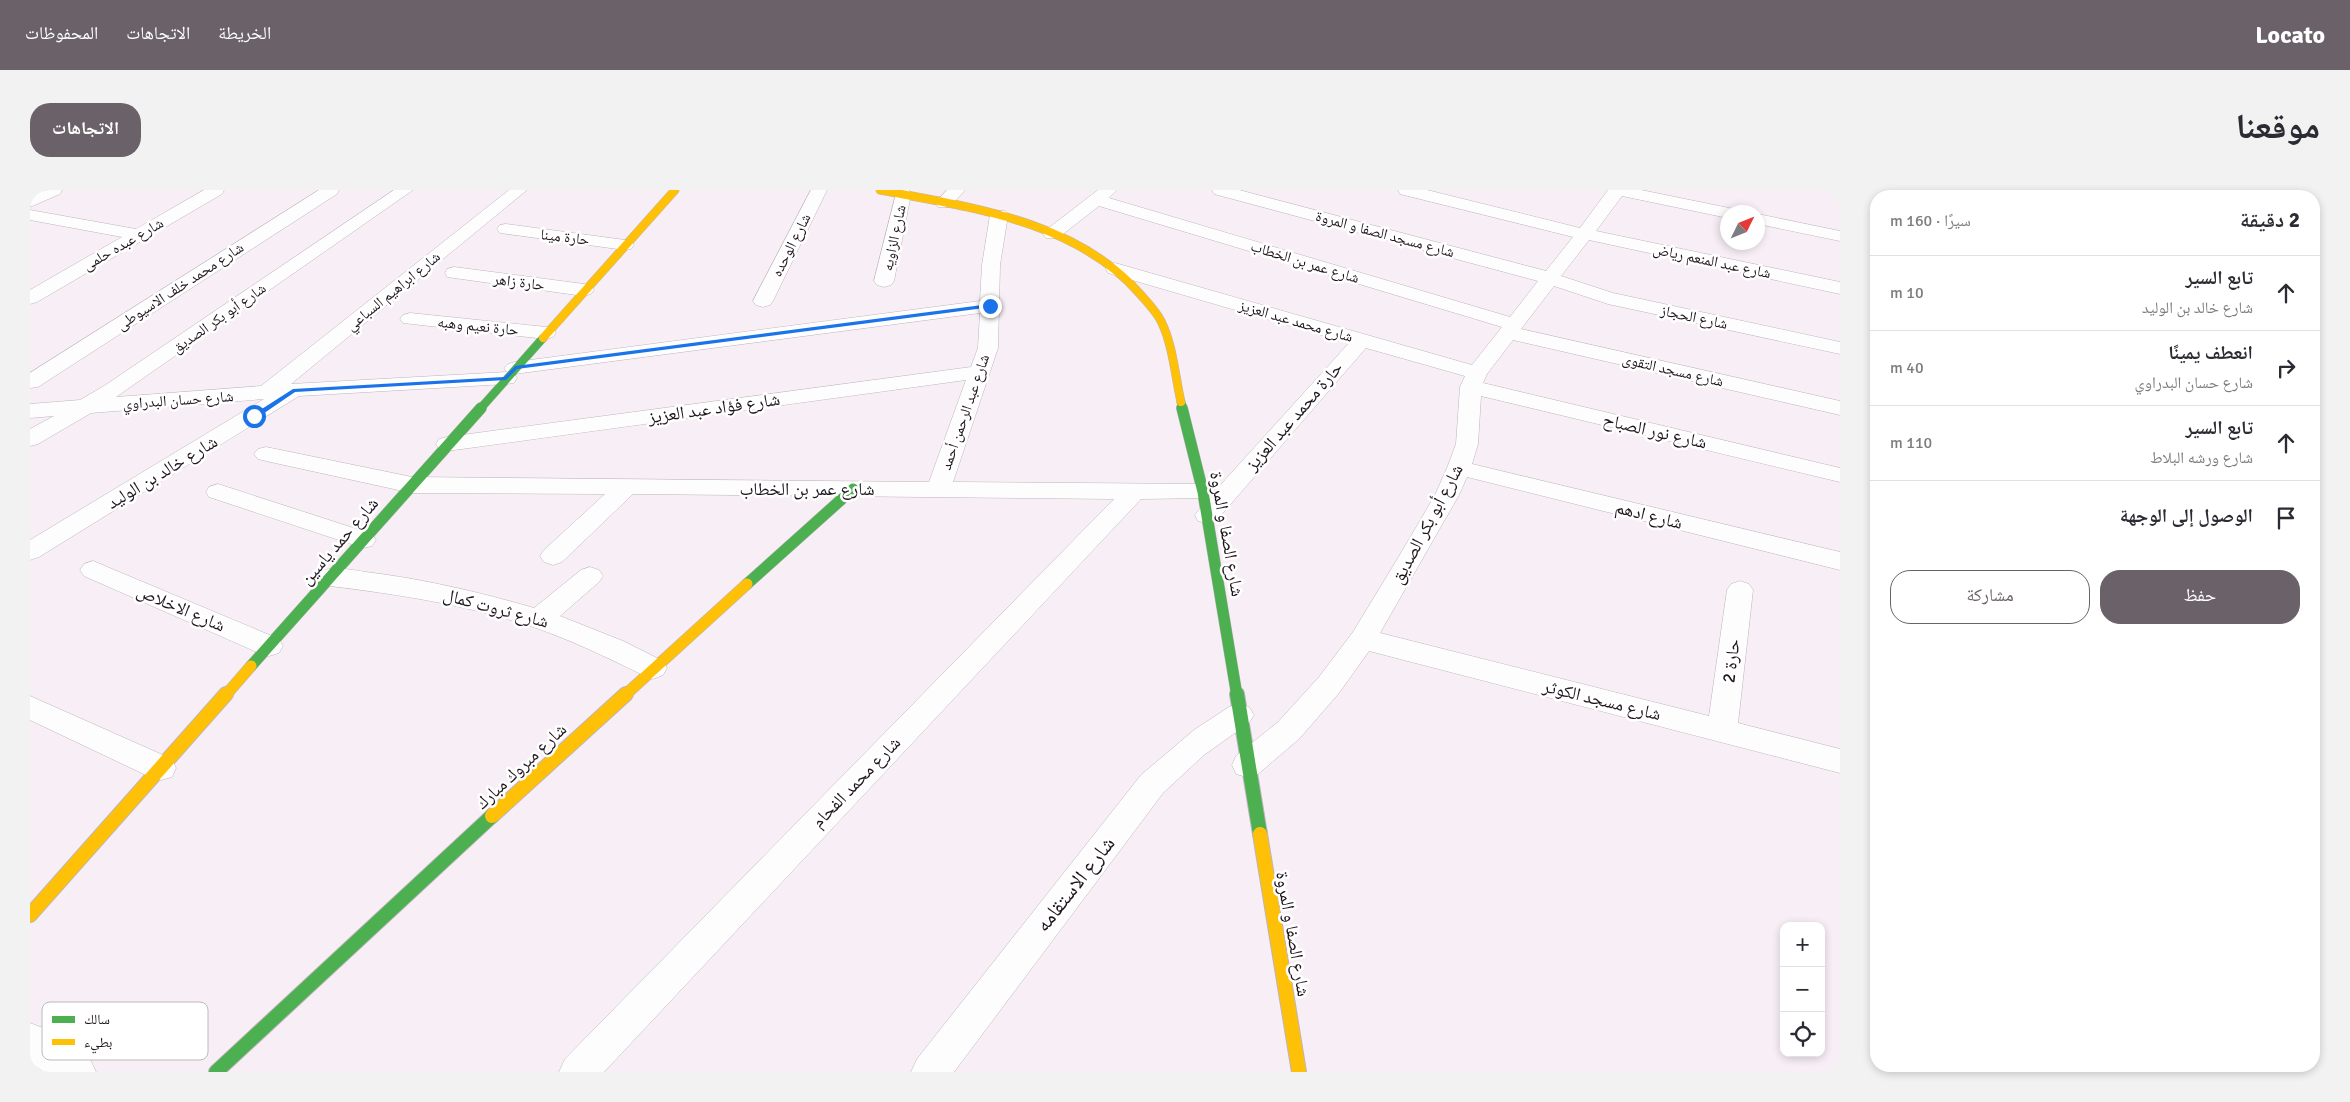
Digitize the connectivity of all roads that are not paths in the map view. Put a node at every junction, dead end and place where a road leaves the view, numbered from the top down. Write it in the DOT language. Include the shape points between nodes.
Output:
graph roads {
  1 [pos="54,190"];
  2 [pos="216,190"];
  3 [pos="330,190"];
  4 [pos="405,190"];
  5 [pos="519,190"];
  6 [pos="675,190"];
  7 [pos="819,190"];
  8 [pos="880,190"];
  9 [pos="956,190"];
  10 [pos="1220,190"];
  11 [pos="1406,190"];
  12 [pos="1618,190"];
  13 [pos="903,194"];
  14 [pos="1103,195"];
  15 [pos="30,202"];
  16 [pos="944,203"];
  17 [pos="1720,211"];
  18 [pos="30,215"];
  19 [pos="999,215"];
  20 [pos="1765,220"];
  21 [pos="506,229"];
  22 [pos="1052,234"];
  23 [pos="1584,234"];
  24 [pos="139,235"];
  25 [pos="1840,236"];
  26 [pos="625,245"];
  27 [pos="1115,269"];
  28 [pos="454,273"];
  29 [pos="1551,278"];
  30 [pos="884,281"];
  31 [pos="1840,288"];
  32 [pos="584,290"];
  33 [pos="30,298"];
  34 [pos="763,301"];
  35 [pos="990,306"];
  36 [pos="410,319"];
  37 [pos="1510,328"];
  38 [pos="546,333"];
  39 [pos="1362,340"];
  40 [pos="1840,348"];
  41 [pos="981,372"];
  42 [pos="511,373"];
  43 [pos="1474,380"];
  44 [pos="30,382"];
  45 [pos="293,390"];
  46 [pos="266,393"];
  47 [pos="87,407"];
  48 [pos="1840,408"];
  49 [pos="30,411"];
  50 [pos="30,439"];
  51 [pos="447,444"];
  52 [pos="266,454"];
  53 [pos="1459,468"];
  54 [pos="1840,475"];
  55 [pos="412,485"];
  56 [pos="627,487"];
  57 [pos="853,489"];
  58 [pos="938,490"];
  59 [pos="218,492"];
  60 [pos="1134,492"];
  61 [pos="1205,503"];
  62 [pos="363,540"];
  63 [pos="30,551"];
  64 [pos="553,556"];
  65 [pos="1840,561"];
  66 [pos="93,570"];
  67 [pos="590,576"];
  68 [pos="330,577"];
  69 [pos="1740,590"];
  70 [pos="540,618"];
  71 [pos="1363,639"];
  72 [pos="269,646"];
  73 [pos="653,668"];
  74 [pos="30,707"];
  75 [pos="1239,715"];
  76 [pos="1722,731"];
  77 [pos="1840,761"];
  78 [pos="1247,765"];
  79 [pos="161,768"];
  80 [pos="30,915"];
  81 [pos="30,1042"];
  82 [pos="42,1050"];
  83 [pos="58,1060"];
  84 [pos="77,1072"];
  85 [pos="216,1072"];
  86 [pos="578,1072"];
  87 [pos="930,1072"];
  88 [pos="1299,1072"];
  1 -- 15 [label="street"];
  2 -- 24 [label="street, شارع عبده حلمى"];
  3 -- 44 [label="street, شارع محمد خلف الاسيوطى"];
  4 -- 47 [label="street, شارع أبو بكر الصديق"];
  5 -- 46 [label="street, شارع ابراهيم السباعي"];
  6 -- 26 [label="street, شارع حمد ياسين"];
  7 -- 34 [label="street, شارع الوحده"];
  8 -- 13 [label="street, شارع الصفا و المروة"];
  9 -- 16 [label="street"];
  10 -- 29 [label="street, شارع مسجد الصفا و المروة"];
  11 -- 23 [label="street, شارع عبد المنعم رياض"];
  12 -- 17 [label="street"];
  12 -- 23 [label="street"];
  13 -- 16 [label="street, شارع الصفا و المروة"];
  13 -- 30 [label="street, شارع الزاويه"];
  14 -- 22 [label="street"];
  14 -- 37 [label="street, شارع عمر بن الخطاب"];
  16 -- 19 [label="street, شارع الصفا و المروة"];
  18 -- 24 [label="street"];
  19 -- 22 [label="street, شارع الصفا و المروة"];
  19 -- 35 [label="street, شارع عبد الرحمن أحمد" via="992,253"];
  20 -- 25 [label="street"];
  21 -- 26 [label="street, حارة مينا"];
  22 -- 27 [label="street, شارع الصفا و المروة"];
  23 -- 29 [label="street"];
  23 -- 31 [label="street, شارع عبد المنعم رياض"];
  24 -- 33 [label="street, شارع عبده حلمى"];
  26 -- 32 [label="street, شارع حمد ياسين"];
  27 -- 39 [label="street, شارع محمد عبد العزيز"];
  27 -- 61 [label="street, شارع الصفا و المروة" via="1153,304 1162,323"];
  28 -- 32 [label="street, حارة زاهر"];
  29 -- 37 [label="street"];
  29 -- 40 [label="street, شارع الحجاز" via="1608,298"];
  32 -- 38 [label="street, شارع حمد ياسين"];
  35 -- 41 [label="street, شارع عبد الرحمن أحمد" via="991,328"];
  35 -- 42 [label="street, شارع حسان البدراوي"];
  36 -- 38 [label="street, حارة نعيم وهبه"];
  37 -- 43 [label="street"];
  37 -- 48 [label="street, شارع مسجد التقوى"];
  38 -- 42 [label="street, شارع حمد ياسين"];
  39 -- 43 [label="street, شارع محمد عبد العزيز"];
  39 -- 61 [label="street, حارة محمد عبد العزيز"];
  41 -- 51 [label="street, شارع فؤاد عبد العزيز"];
  41 -- 58 [label="street, شارع عبد الرحمن أحمد"];
  42 -- 45 [label="street, شارع حسان البدراوي"];
  42 -- 51 [label="street, شارع حمد ياسين"];
  43 -- 53 [label="street, شارع أبو بكر الصديق" via="1467,444"];
  43 -- 54 [label="street, شارع نور الصباح"];
  45 -- 46 [label="street, شارع حسان البدراوي"];
  45 -- 63 [label="street, شارع خالد بن الوليد"];
  46 -- 47 [label="street, شارع حسان البدراوي"];
  47 -- 49 [label="street, شارع حسان البدراوي"];
  47 -- 50 [label="street, شارع أبو بكر الصديق"];
  51 -- 55 [label="street, شارع حمد ياسين"];
  52 -- 55 [label="street, شارع عمر بن الخطاب"];
  53 -- 65 [label="street, شارع ادهم"];
  53 -- 71 [label="street, شارع أبو بكر الصديق" via="1447,495"];
  55 -- 56 [label="street, شارع عمر بن الخطاب"];
  55 -- 62 [label="street, شارع حمد ياسين"];
  56 -- 57 [label="street, شارع عمر بن الخطاب"];
  56 -- 64 [label="street"];
  57 -- 58 [label="street, شارع عمر بن الخطاب"];
  57 -- 73 [label="street, شارع مبروك مبارك"];
  58 -- 60 [label="street, شارع عمر بن الخطاب"];
  59 -- 62 [label="street"];
  60 -- 61 [label="street, شارع عمر بن الخطاب"];
  60 -- 86 [label="street, شارع محمد الفحام"];
  61 -- 75 [label="street, شارع الصفا و المروة"];
  62 -- 68 [label="street, شارع حمد ياسين"];
  66 -- 72 [label="street, شارع الاخلاص"];
  67 -- 70 [label="street"];
  68 -- 70 [label="street, شارع ثروت كمال" via="438,591"];
  68 -- 72 [label="street, شارع حمد ياسين"];
  69 -- 76 [label="street, حارة 2"];
  70 -- 73 [label="street, شارع ثروت كمال"];
  71 -- 76 [label="street, شارع مسجد الكوثر"];
  71 -- 78 [label="street, شارع أبو بكر الصديق" via="1329,685 1288,730"];
  72 -- 79 [label="street, شارع حمد ياسين"];
  73 -- 85 [label="street, شارع مبروك مبارك"];
  74 -- 79 [label="street"];
  75 -- 78 [label="street, شارع الصفا و المروة"];
  75 -- 87 [label="street, شارع الاستقامه" via="1179,758 1152,784"];
  76 -- 77 [label="street, شارع مسجد الكوثر"];
  78 -- 88 [label="street, شارع الصفا و المروة"];
  79 -- 80 [label="street, شارع حمد ياسين"];
  81 -- 82 [label="street"];
  83 -- 84 [label="street"];
}
